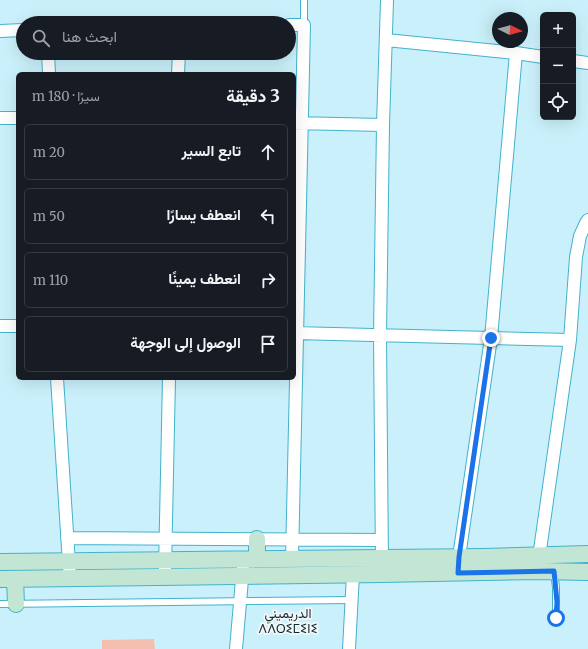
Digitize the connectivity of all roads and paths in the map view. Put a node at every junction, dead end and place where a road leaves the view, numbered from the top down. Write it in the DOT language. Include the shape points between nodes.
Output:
graph roads {
  1 [pos="304,0"];
  2 [pos="387,1"];
  3 [pos="296,25"];
  4 [pos="304,25"];
  5 [pos="0,30"];
  6 [pos="16,30"];
  7 [pos="386,40"];
  8 [pos="516,53"];
  9 [pos="540,57"];
  10 [pos="48,60"];
  11 [pos="179,60"];
  12 [pos="576,61"];
  13 [pos="588,63"];
  14 [pos="48,72"];
  15 [pos="178,72"];
  16 [pos="0,118"];
  17 [pos="16,118"];
  18 [pos="298,123"];
  19 [pos="383,125"];
  20 [pos="588,220"];
  21 [pos="297,244"];
  22 [pos="0,326"];
  23 [pos="16,326"];
  24 [pos="296,333"];
  25 [pos="380,335"];
  26 [pos="491,338"];
  27 [pos="570,340"];
  28 [pos="57,380"];
  29 [pos="169,380"];
  30 [pos="295,380"];
  31 [pos="67,538"];
  32 [pos="166,538"];
  33 [pos="257,539"];
  34 [pos="293,539"];
  35 [pos="382,540"];
  36 [pos="588,554"];
  37 [pos="382,558"];
  38 [pos="250,559"];
  39 [pos="292,559"];
  40 [pos="165,560"];
  41 [pos="69,561"];
  42 [pos="0,562"];
  43 [pos="538,563"];
  44 [pos="459,565"];
  45 [pos="554,571"];
  46 [pos="588,572"];
  47 [pos="353,574"];
  48 [pos="382,574"];
  49 [pos="242,576"];
  50 [pos="165,577"];
  51 [pos="7,579"];
  52 [pos="70,579"];
  53 [pos="352,600"];
  54 [pos="240,601"];
  55 [pos="0,604"];
  56 [pos="16,604"];
  57 [pos="556,618"];
  58 [pos="236,649"];
  59 [pos="349,649"];
  1 -- 4 [label="lane"];
  2 -- 7 [label="street"];
  3 -- 4 [label="street"];
  4 -- 18 [label="street"];
  5 -- 6 [label="street"];
  7 -- 8 [label="street"];
  7 -- 19 [label="street"];
  8 -- 9 [label="street"];
  8 -- 26 [label="street"];
  10 -- 14 [label="street"];
  11 -- 15 [label="street"];
  12 -- 13 [label="street"];
  16 -- 17 [label="street"];
  18 -- 19 [label="street"];
  18 -- 21 [label="street"];
  19 -- 25 [label="street"];
  20 -- 27 [label="street" via="580,236 576,257"];
  21 -- 24 [label="street"];
  22 -- 23 [label="street"];
  24 -- 25 [label="street"];
  25 -- 26 [label="street"];
  25 -- 35 [label="street"];
  26 -- 27 [label="street"];
  26 -- 44 [label="street"];
  27 -- 43 [label="street"];
  28 -- 31 [label="street"];
  29 -- 32 [label="street"];
  30 -- 34 [label="street"];
  31 -- 32 [label="street"];
  31 -- 41 [label="street"];
  32 -- 33 [label="street"];
  32 -- 40 [label="street"];
  33 -- 34 [label="street"];
  33 -- 38 [label="main road"];
  34 -- 35 [label="street"];
  34 -- 39 [label="street"];
  35 -- 37 [label="street"];
  36 -- 43 [label="main road"];
  37 -- 39 [label="main road"];
  37 -- 44 [label="main road"];
  37 -- 48 [label="street"];
  38 -- 39 [label="main road"];
  38 -- 40 [label="main road"];
  38 -- 49 [label="street"];
  40 -- 41 [label="main road"];
  40 -- 50 [label="street"];
  41 -- 42 [label="main road"];
  41 -- 52 [label="street"];
  43 -- 44 [label="main road"];
  43 -- 45 [label="main road"];
  44 -- 48 [label="main road"];
  45 -- 46 [label="main road"];
  45 -- 57 [label="lane"];
  47 -- 48 [label="main road"];
  47 -- 49 [label="main road"];
  47 -- 53 [label="street"];
  49 -- 50 [label="main road"];
  49 -- 54 [label="street"];
  50 -- 52 [label="main road"];
  51 -- 52 [label="main road"];
  51 -- 56 [label="main road"];
  53 -- 54 [label="lane"];
  53 -- 59 [label="street"];
  54 -- 56 [label="lane"];
  54 -- 58 [label="street"];
  55 -- 56 [label="lane"];
}
